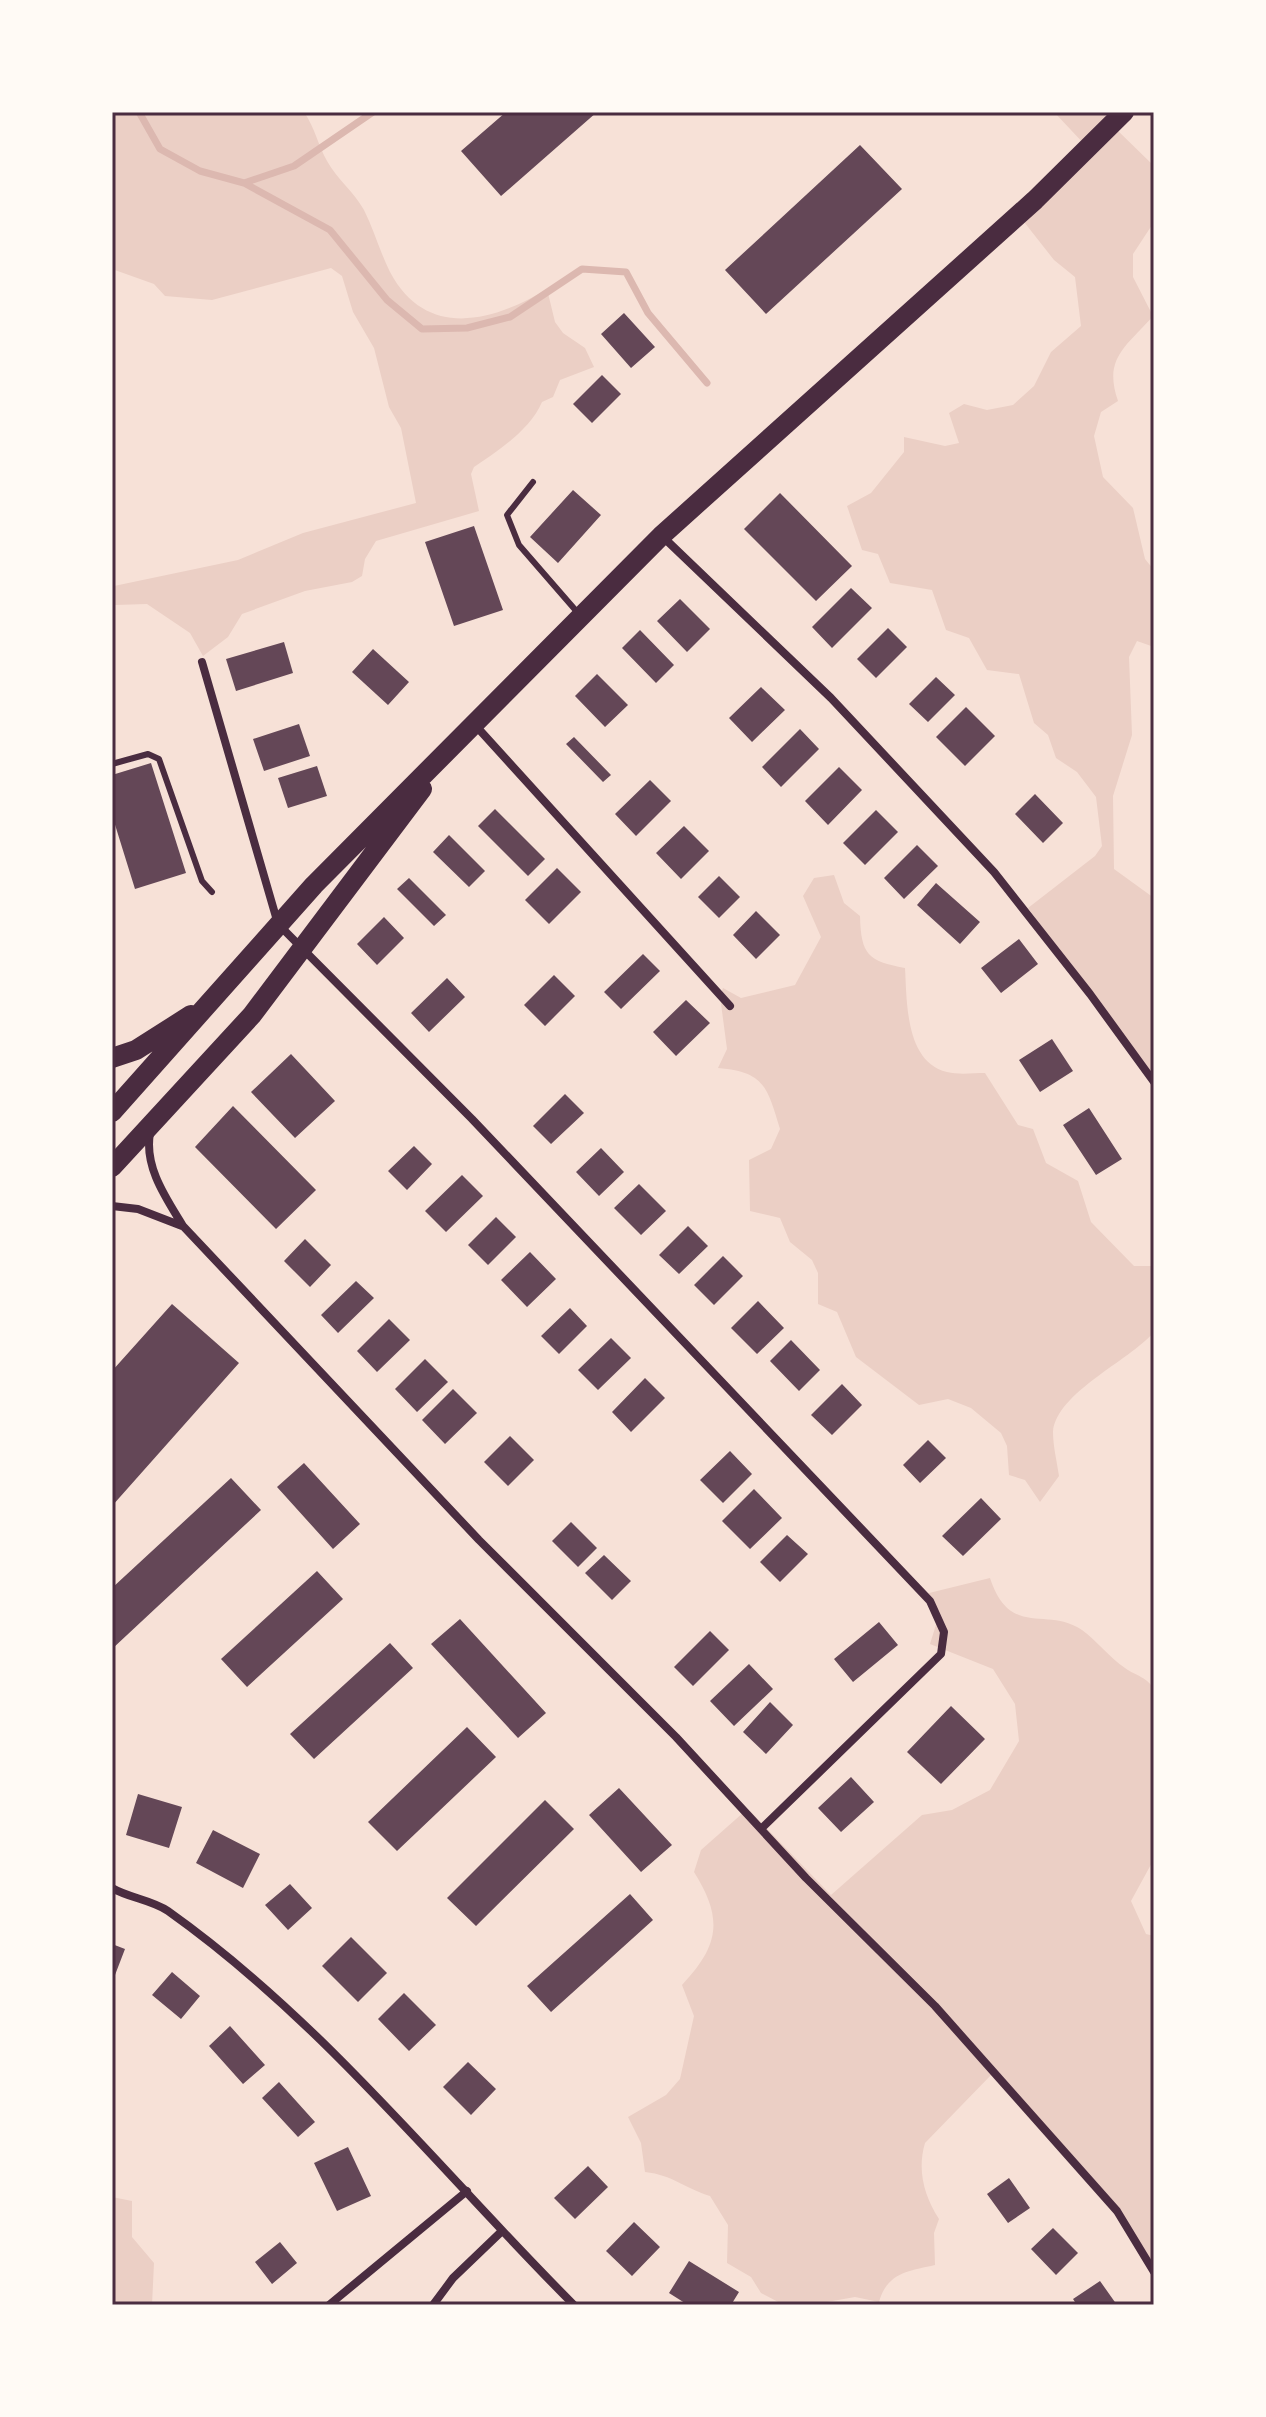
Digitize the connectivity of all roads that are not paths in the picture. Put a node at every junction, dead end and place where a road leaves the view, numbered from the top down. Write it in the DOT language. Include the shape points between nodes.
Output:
graph roads {
  1 [pos="1124,112"];
  2 [pos="533,482"];
  3 [pos="661,536"];
  4 [pos="581,616"];
  5 [pos="202,662"];
  6 [pos="472,722"];
  7 [pos="112,764"];
  8 [pos="212,892"];
  9 [pos="278,924"];
  10 [pos="302,948"];
  11 [pos="208,1005"];
  12 [pos="730,1006"];
  13 [pos="112,1058"];
  14 [pos="1154,1082"];
  15 [pos="112,1112"];
  16 [pos="151,1124"];
  17 [pos="114,1160"];
  18 [pos="112,1206"];
  19 [pos="183,1226"];
  20 [pos="762,1828"];
  21 [pos="112,1888"];
  22 [pos="467,2191"];
  23 [pos="502,2231"];
  24 [pos="1154,2272"];
  25 [pos="329,2305"];
  26 [pos="433,2305"];
  27 [pos="574,2305"];
  1 -- 3 [label="main road" via="1035,200"];
  2 -- 4 [label="lane" via="507,515 519,545"];
  3 -- 4 [label="main road"];
  3 -- 14 [label="street" via="831,698 994,872"];
  4 -- 6 [label="main road"];
  5 -- 9 [label="street"];
  6 -- 9 [label="main road"];
  6 -- 10 [label="main road"];
  6 -- 12 [label="street"];
  7 -- 8 [label="lane" via="148,754 159,759 202,881"];
  9 -- 10 [label="street"];
  9 -- 11 [label="main road"];
  10 -- 16 [label="main road" via="252,1015"];
  10 -- 20 [label="street" via="930,1601 944,1632 941,1654"];
  11 -- 13 [label="main road" via="136,1050"];
  11 -- 15 [label="main road"];
  16 -- 17 [label="main road"];
  16 -- 19 [label="street" via="147,1148 160,1188"];
  18 -- 19 [label="street" via="138,1209"];
  19 -- 20 [label="street" via="479,1540"];
  20 -- 24 [label="street" via="1033,2115 1117,2211"];
  21 -- 22 [label="street" via="165,1909 236,1965 370,2086"];
  22 -- 23 [label="street"];
  22 -- 25 [label="street"];
  23 -- 26 [label="street"];
  23 -- 27 [label="street"];
}
